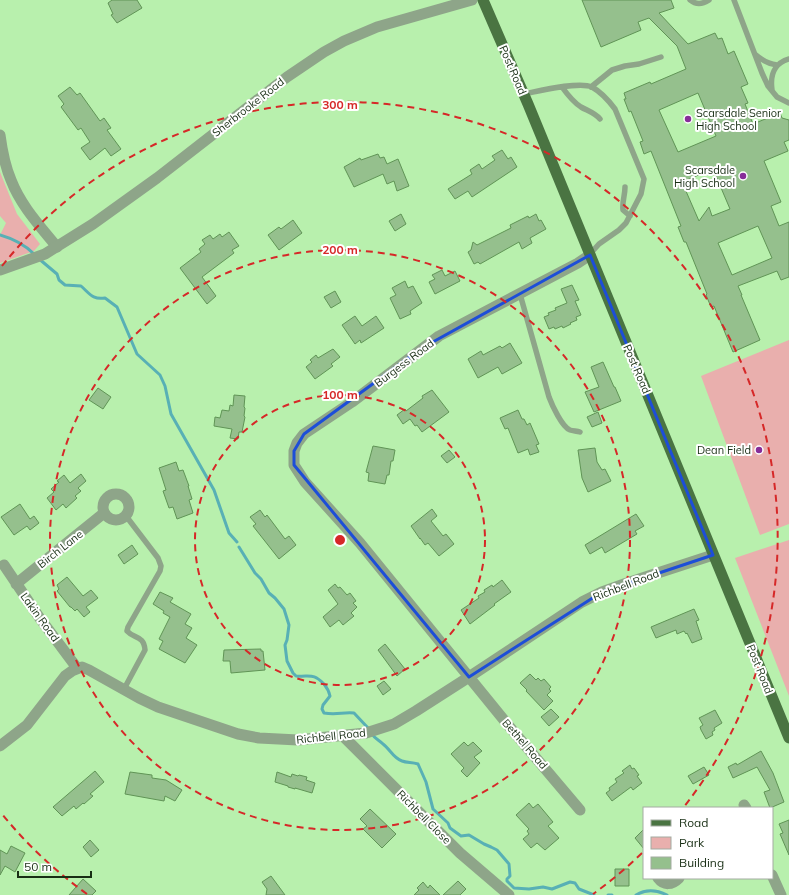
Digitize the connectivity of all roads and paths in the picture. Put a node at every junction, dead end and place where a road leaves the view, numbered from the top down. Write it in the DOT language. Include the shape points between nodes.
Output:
graph roads {
  1 [pos="472,0"];
  2 [pos="483,0"];
  3 [pos="690,0"];
  4 [pos="709,0"];
  5 [pos="734,0"];
  6 [pos="756,55"];
  7 [pos="661,57"];
  8 [pos="789,59"];
  9 [pos="777,65"];
  10 [pos="562,87"];
  11 [pos="591,87"];
  12 [pos="772,92"];
  13 [pos="524,94"];
  14 [pos="787,102"];
  15 [pos="600,119"];
  16 [pos="0,134"];
  17 [pos="625,187"];
  18 [pos="630,216"];
  19 [pos="57,247"];
  20 [pos="590,255"];
  21 [pos="0,270"];
  22 [pos="520,294"];
  23 [pos="580,432"];
  24 [pos="104,513"];
  25 [pos="126,516"];
  26 [pos="713,555"];
  27 [pos="4,564"];
  28 [pos="16,584"];
  29 [pos="77,668"];
  30 [pos="469,677"];
  31 [pos="124,689"];
  32 [pos="343,736"];
  33 [pos="789,738"];
  34 [pos="0,746"];
  35 [pos="580,810"];
  36 [pos="773,878"];
  37 [pos="659,879"];
  38 [pos="677,879"];
  39 [pos="509,895"];
  40 [pos="781,895"];
  1 -- 19 [label="street, Sherbrooke Road" via="377,27 324,52 287,77 157,178"];
  2 -- 13 [label="main road, Post Road"];
  3 -- 4 [label="lane" via="698,4"];
  5 -- 6 [label="lane"];
  6 -- 9 [label="lane" via="770,64"];
  6 -- 12 [label="lane"];
  7 -- 11 [label="lane" via="612,70"];
  8 -- 9 [label="lane"];
  9 -- 12 [label="lane" via="772,76"];
  10 -- 11 [label="lane"];
  10 -- 13 [label="lane"];
  10 -- 15 [label="lane" via="580,106"];
  11 -- 18 [label="lane" via="615,109 644,179 641,194"];
  12 -- 14 [label="lane"];
  13 -- 20 [label="main road, Post Road"];
  16 -- 19 [label="street" via="14,188 31,216"];
  17 -- 18 [label="lane" via="622,198 623,210"];
  18 -- 20 [label="lane" via="619,230 599,244"];
  19 -- 21 [label="street, Sherbrooke Road" via="45,254"];
  20 -- 22 [label="street, Burgess Road"];
  20 -- 26 [label="main road, Post Road"];
  22 -- 23 [label="lane" via="548,397 566,428"];
  22 -- 30 [label="street, Burgess Road" via="439,336 352,402 304,434 294,451 294,465 305,482 360,543"];
  24 -- 25 [label="street" via="114,521"];
  24 -- 25 [label="street" via="106,499 117,494 128,501"];
  24 -- 28 [label="street, Birch Lane"];
  25 -- 31 [label="lane" via="158,558 161,566 128,627 127,631 140,638 145,650"];
  26 -- 30 [label="street, Richbell Road" via="602,592 576,606"];
  26 -- 33 [label="main road, Post Road"];
  27 -- 28 [label="street, Lakin Road"];
  28 -- 29 [label="street, Lakin Road"];
  29 -- 31 [label="street, Richbell Road" via="89,670"];
  29 -- 34 [label="street" via="65,676 27,725"];
  30 -- 32 [label="street, Richbell Road" via="394,724 366,733"];
  30 -- 35 [label="street, Bethel Road"];
  31 -- 32 [label="street, Richbell Road" via="158,707 238,734 298,740"];
  32 -- 39 [label="street, Richbell Close" via="460,853"];
  36 -- 40 [label="street"];
  37 -- 38 [label="street" via="668,884"];
}
